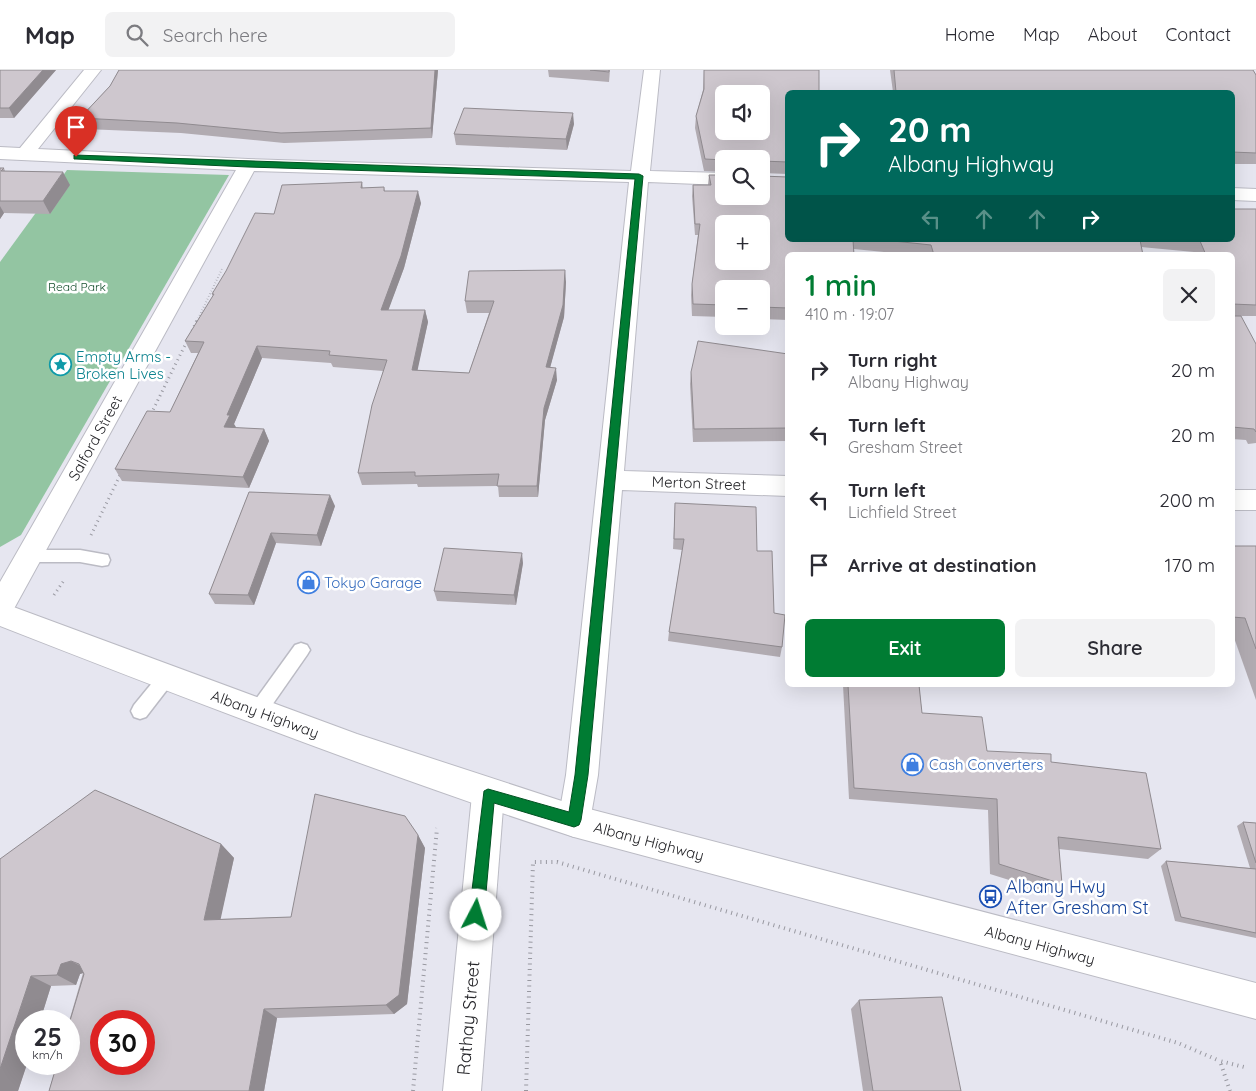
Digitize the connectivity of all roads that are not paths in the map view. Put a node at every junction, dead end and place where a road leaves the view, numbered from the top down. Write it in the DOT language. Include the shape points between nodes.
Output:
graph roads {
  1 [pos="93,70"];
  2 [pos="652,70"];
  3 [pos="0,153"];
  4 [pos="25,154"];
  5 [pos="248,165"];
  6 [pos="639,176"];
  7 [pos="715,179"];
  8 [pos="1235,194"];
  9 [pos="1256,194"];
  10 [pos="611,480"];
  11 [pos="785,486"];
  12 [pos="1235,500"];
  13 [pos="1256,500"];
  14 [pos="29,556"];
  15 [pos="102,560"];
  16 [pos="0,608"];
  17 [pos="0,614"];
  18 [pos="301,650"];
  19 [pos="167,677"];
  20 [pos="140,711"];
  21 [pos="257,712"];
  22 [pos="488,795"];
  23 [pos="574,820"];
  24 [pos="1256,1002"];
  25 [pos="462,1091"];
  1 -- 4 [label="street"];
  2 -- 6 [label="street"];
  3 -- 4 [label="street"];
  4 -- 5 [label="street"];
  5 -- 6 [label="street"];
  5 -- 14 [label="street, Salford Street"];
  6 -- 7 [label="street"];
  6 -- 10 [label="street"];
  8 -- 9 [label="street"];
  10 -- 11 [label="street, Merton Street"];
  10 -- 23 [label="street" via="582,775"];
  12 -- 13 [label="street"];
  14 -- 15 [label="lane" via="80,556"];
  14 -- 16 [label="street, Salford Street"];
  17 -- 19 [label="street, Albany Highway"];
  18 -- 21 [label="lane"];
  19 -- 20 [label="lane"];
  19 -- 21 [label="street, Albany Highway"];
  21 -- 22 [label="street, Albany Highway"];
  22 -- 23 [label="street, Albany Highway"];
  22 -- 25 [label="street, Rathay Street"];
  23 -- 24 [label="street, Albany Highway"];
}
